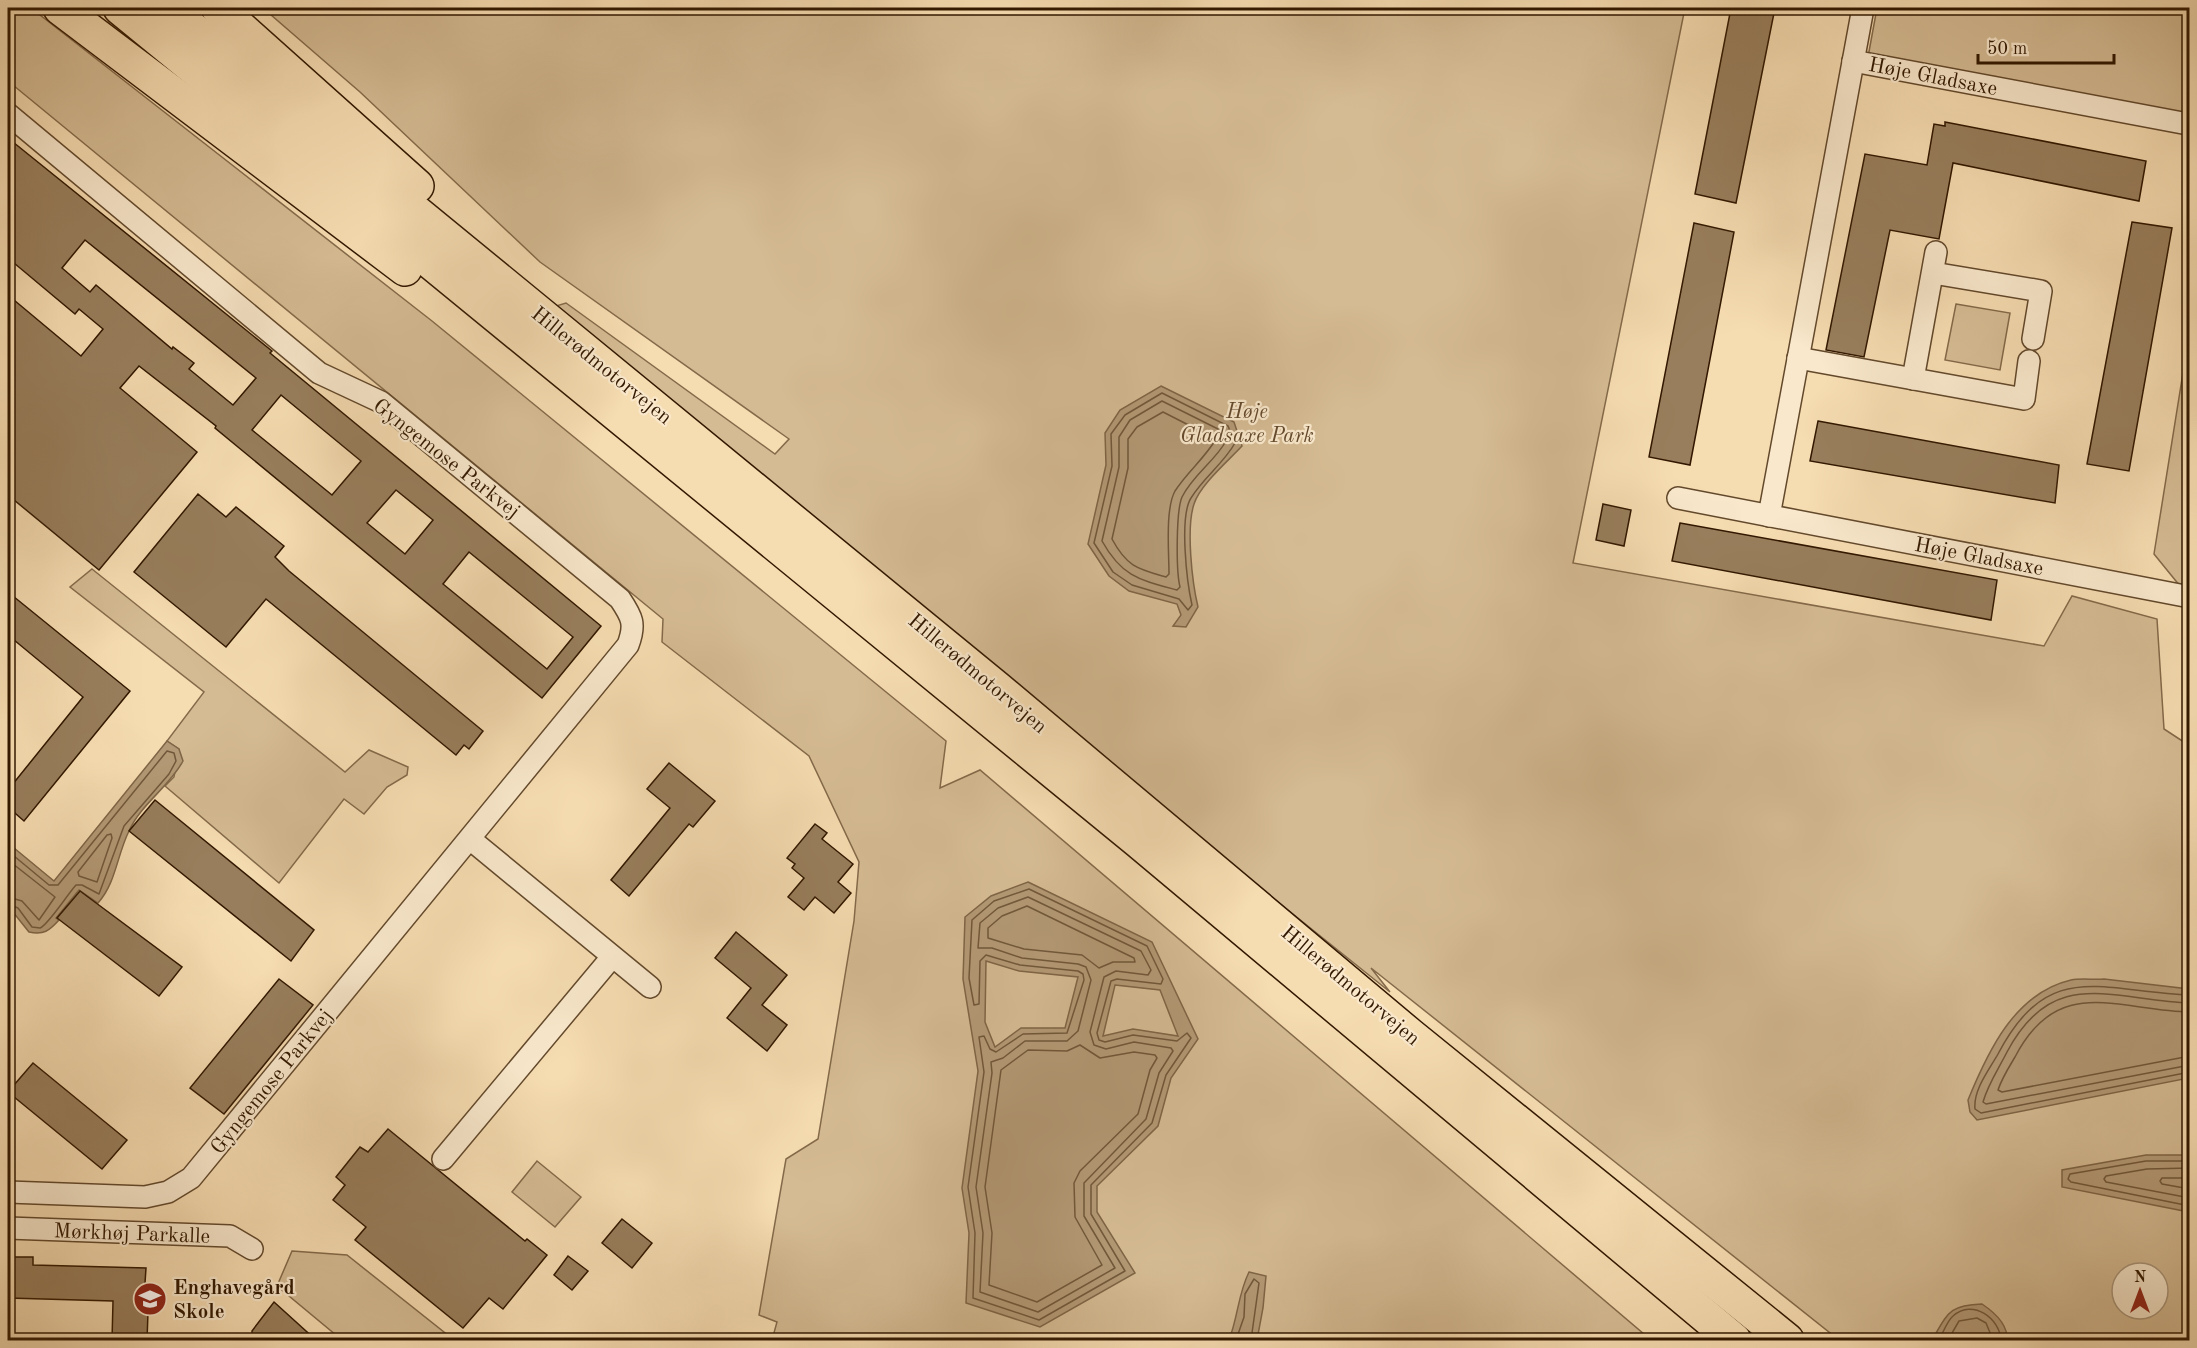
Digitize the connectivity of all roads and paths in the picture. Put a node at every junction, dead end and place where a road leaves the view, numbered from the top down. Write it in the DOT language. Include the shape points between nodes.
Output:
graph roads {
  1 [pos="60,8"];
  2 [pos="120,8"];
  3 [pos="167,8"];
  4 [pos="218,8"];
  5 [pos="1863,8"];
  6 [pos="1853,60"];
  7 [pos="8,114"];
  8 [pos="2188,124"];
  9 [pos="1936,252"];
  10 [pos="1933,273"];
  11 [pos="2033,339"];
  12 [pos="1798,358"];
  13 [pos="2029,361"];
  14 [pos="611,372"];
  15 [pos="1913,379"];
  16 [pos="1678,498"];
  17 [pos="1769,516"];
  18 [pos="772,542"];
  19 [pos="2190,597"];
  20 [pos="470,839"];
  21 [pos="612,957"];
  22 [pos="650,987"];
  23 [pos="443,1159"];
  24 [pos="8,1192"];
  25 [pos="8,1228"];
  26 [pos="252,1249"];
  27 [pos="1734,1341"];
  28 [pos="1788,1341"];
  1 -- 18 [label="highway"];
  2 -- 18 [label="highway, Hillerødmotorvejen"];
  3 -- 14 [label="highway, Hillerødmotorvejen"];
  4 -- 14 [label="highway" via="472,237"];
  5 -- 6 [label="street, Høje Gladsaxe"];
  6 -- 8 [label="street, Høje Gladsaxe"];
  6 -- 12 [label="street, Høje Gladsaxe"];
  7 -- 20 [label="street, Gyngemose Parkvej" via="319,374 381,402 620,599 630,614 634,630 628,645"];
  9 -- 10 [label="street"];
  10 -- 11 [label="street" via="2041,291"];
  10 -- 15 [label="street"];
  12 -- 15 [label="street"];
  12 -- 17 [label="street, Høje Gladsaxe"];
  13 -- 15 [label="street" via="2024,399"];
  14 -- 28 [label="highway, Hillerødmotorvejen" via="998,689 1410,1035"];
  16 -- 17 [label="street, Høje Gladsaxe"];
  17 -- 19 [label="street, Høje Gladsaxe"];
  18 -- 27 [label="highway, Hillerødmotorvejen" via="1138,841"];
  20 -- 21 [label="street"];
  20 -- 24 [label="street, Gyngemose Parkvej" via="191,1179 168,1192 145,1197"];
  21 -- 22 [label="street"];
  21 -- 23 [label="street"];
  25 -- 26 [label="street, Mørkhøj Parkalle" via="230,1236"];
}
